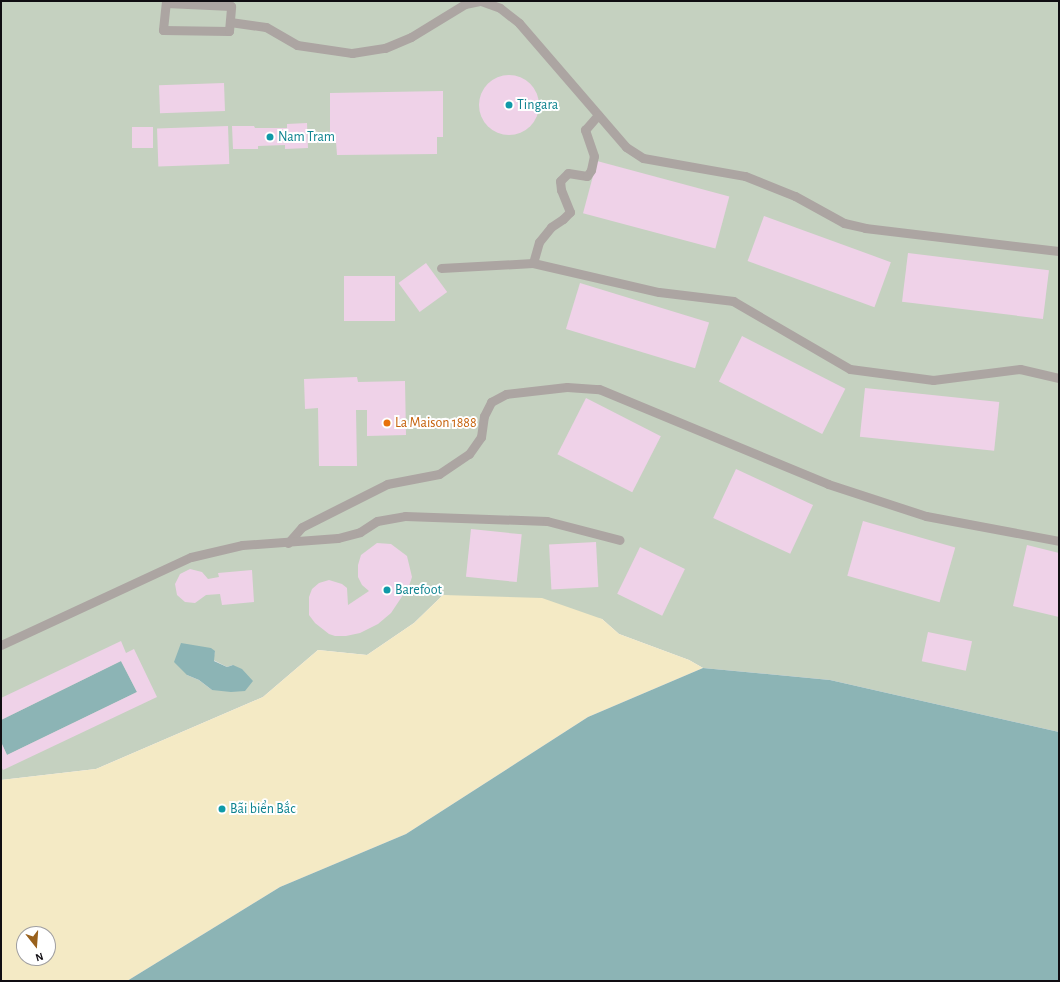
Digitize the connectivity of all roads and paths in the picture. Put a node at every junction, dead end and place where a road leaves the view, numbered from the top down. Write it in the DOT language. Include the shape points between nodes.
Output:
graph roads {
  1 [pos="481,1"];
  2 [pos="166,2"];
  3 [pos="230,22"];
  4 [pos="598,115"];
  5 [pos="1059,251"];
  6 [pos="532,263"];
  7 [pos="441,268"];
  8 [pos="1059,378"];
  9 [pos="620,540"];
  10 [pos="1059,541"];
  11 [pos="288,542"];
  12 [pos="1,645"];
  1 -- 3 [label="lane" via="465,4 411,37 384,48 352,53 297,45 266,27"];
  1 -- 4 [label="lane" via="500,8 520,23"];
  2 -- 3 [label="lane" via="231,6"];
  2 -- 3 [label="lane" via="163,30 229,31"];
  4 -- 5 [label="lane" via="626,147 642,158 745,176 795,196 844,223 865,228"];
  4 -- 6 [label="lane" via="585,130 594,156 591,170 587,176 568,173 560,181 570,212 551,227 539,242"];
  6 -- 7 [label="lane"];
  6 -- 8 [label="lane" via="659,292 733,301 850,369 933,380 1020,369"];
  9 -- 11 [label="lane" via="547,521 405,516 377,521 360,532 338,538"];
  10 -- 11 [label="lane" via="926,516 828,484 600,389 567,387 506,394 491,402 484,416 481,437 469,454 439,474 387,484 302,527"];
  11 -- 12 [label="lane" via="242,545 191,557"];
}
